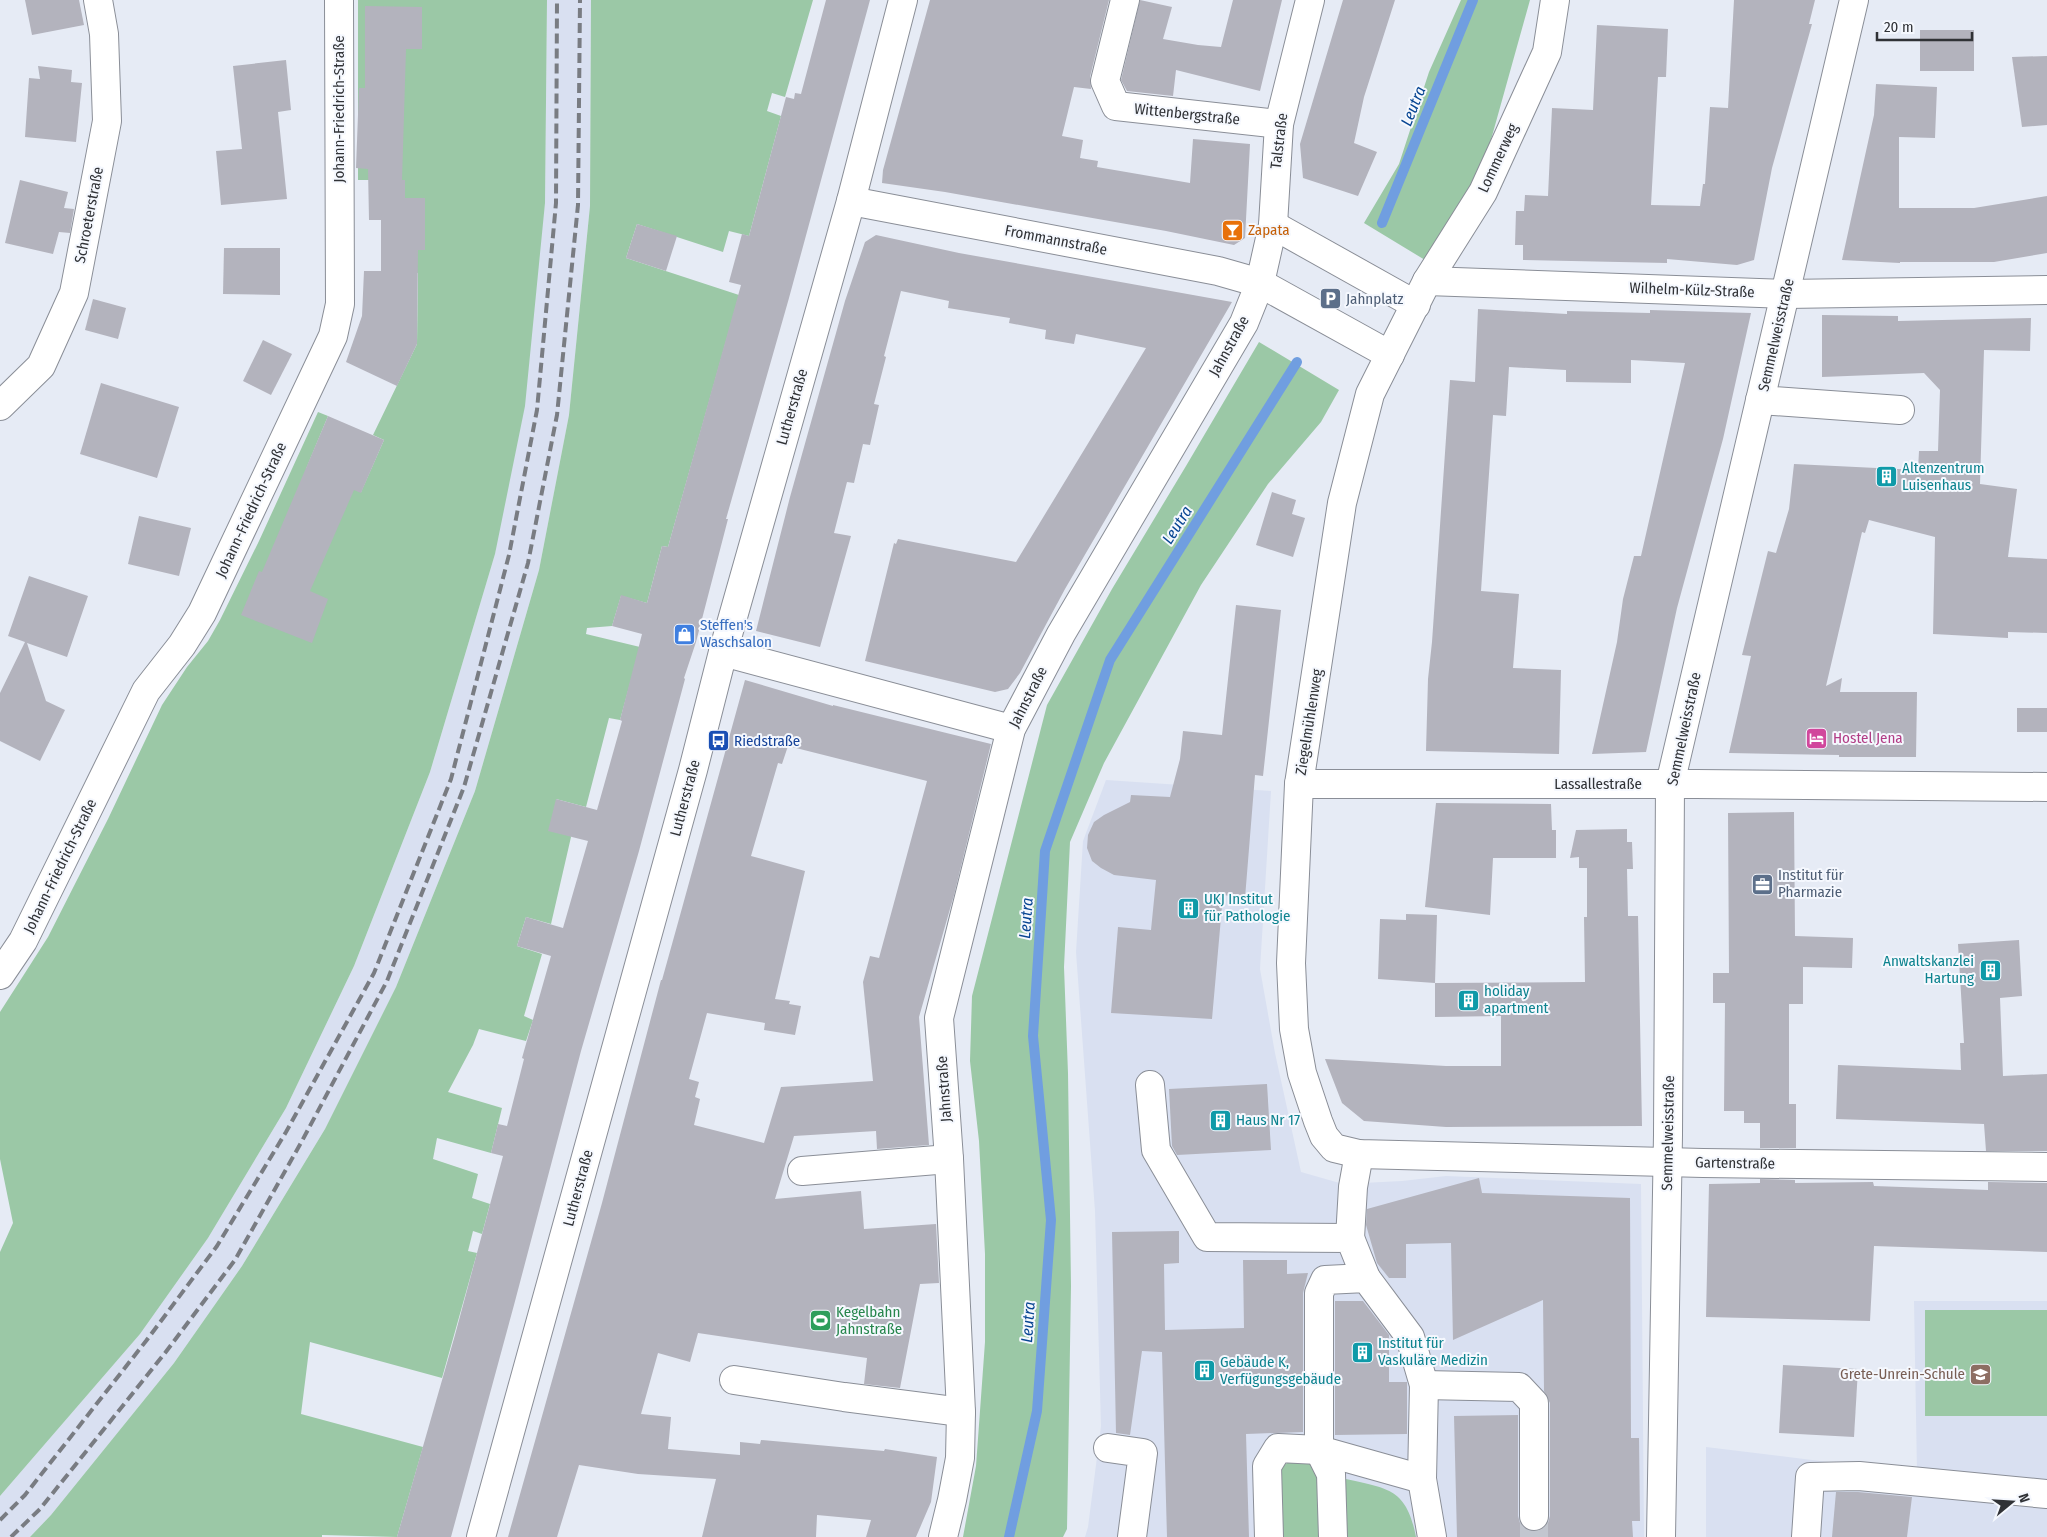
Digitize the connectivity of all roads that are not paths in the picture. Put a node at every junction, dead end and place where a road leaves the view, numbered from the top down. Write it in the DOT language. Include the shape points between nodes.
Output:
graph roads {
  1 [pos="98,0"];
  2 [pos="339,0"];
  3 [pos="903,0"];
  4 [pos="1125,0"];
  5 [pos="1310,0"];
  6 [pos="1555,0"];
  7 [pos="1854,0"];
  8 [pos="1279,124"];
  9 [pos="851,201"];
  10 [pos="1273,225"];
  11 [pos="1260,283"];
  12 [pos="2047,290"];
  13 [pos="1422,293"];
  14 [pos="1786,294"];
  15 [pos="1390,355"];
  16 [pos="1760,400"];
  17 [pos="0,406"];
  18 [pos="1900,410"];
  19 [pos="723,652"];
  20 [pos="1010,729"];
  21 [pos="1299,784"];
  22 [pos="1670,784"];
  23 [pos="2047,787"];
  24 [pos="0,974"];
  25 [pos="1150,1085"];
  26 [pos="1346,1151"];
  27 [pos="948,1159"];
  28 [pos="1668,1162"];
  29 [pos="2047,1167"];
  30 [pos="802,1171"];
  31 [pos="1350,1238"];
  32 [pos="1366,1278"];
  33 [pos="734,1380"];
  34 [pos="1424,1385"];
  35 [pos="961,1412"];
  36 [pos="1108,1448"];
  37 [pos="1318,1450"];
  38 [pos="1422,1479"];
  39 [pos="2047,1494"];
  40 [pos="1534,1516"];
  41 [pos="481,1537"];
  42 [pos="943,1537"];
  43 [pos="1132,1537"];
  44 [pos="1268,1537"];
  45 [pos="1333,1537"];
  46 [pos="1432,1537"];
  47 [pos="1661,1537"];
  48 [pos="1806,1537"];
  1 -- 17 [label="street, Schroeterstraße" via="104,34 106,122 74,293 41,366"];
  2 -- 24 [label="street, Johann-Friedrich-Straße" via="340,304 333,336 202,613 146,691 23,941"];
  3 -- 9 [label="street, Lutherstraße"];
  4 -- 8 [label="street, Wittenbergstraße" via="1105,81 1116,106"];
  5 -- 8 [label="street, Talstraße"];
  6 -- 13 [label="street, Lommerweg" via="1547,52 1483,192"];
  7 -- 14 [label="street, Semmelweisstraße"];
  8 -- 10 [label="street, Talstraße"];
  9 -- 11 [label="street, Frommannstraße" via="1218,271"];
  9 -- 19 [label="street, Lutherstraße"];
  10 -- 11 [label="street, Talstraße"];
  10 -- 13 [label="street"];
  11 -- 15 [label="street, Frommannstraße"];
  11 -- 20 [label="street, Jahnstraße" via="1244,323 1061,634"];
  12 -- 14 [label="street, Wilhelm-Külz-Straße"];
  13 -- 14 [label="street, Wilhelm-Külz-Straße"];
  13 -- 15 [label="street, Ziegelmühlenweg"];
  14 -- 16 [label="street, Semmelweisstraße"];
  15 -- 21 [label="street, Ziegelmühlenweg" via="1370,394 1342,502"];
  16 -- 18 [label="street"];
  16 -- 22 [label="street, Semmelweisstraße"];
  19 -- 20 [label="street"];
  19 -- 41 [label="street, Lutherstraße"];
  20 -- 27 [label="street, Jahnstraße" via="939,1018"];
  21 -- 22 [label="street, Lassallestraße"];
  21 -- 26 [label="street, Ziegelmühlenweg" via="1291,963 1294,1029 1302,1073 1324,1136"];
  22 -- 23 [label="street, Lassallestraße"];
  22 -- 28 [label="street, Semmelweisstraße"];
  25 -- 31 [label="street" via="1156,1150 1207,1237"];
  26 -- 28 [label="street, Gartenstraße"];
  26 -- 31 [label="street" via="1353,1187"];
  27 -- 30 [label="street"];
  27 -- 35 [label="street, Jahnstraße"];
  28 -- 29 [label="street, Gartenstraße"];
  28 -- 47 [label="street, Semmelweisstraße"];
  31 -- 32 [label="street"];
  32 -- 34 [label="street" via="1410,1337"];
  32 -- 37 [label="street" via="1326,1280 1318,1293"];
  33 -- 35 [label="street"];
  34 -- 38 [label="street"];
  34 -- 40 [label="street" via="1518,1387 1534,1403"];
  35 -- 42 [label="street, Jahnstraße" via="960,1458"];
  36 -- 43 [label="street" via="1143,1453"];
  37 -- 38 [label="street"];
  37 -- 44 [label="street" via="1278,1448 1267,1466"];
  37 -- 45 [label="street" via="1330,1474"];
  38 -- 46 [label="street"];
  39 -- 48 [label="street" via="1859,1476 1810,1477"];
}
